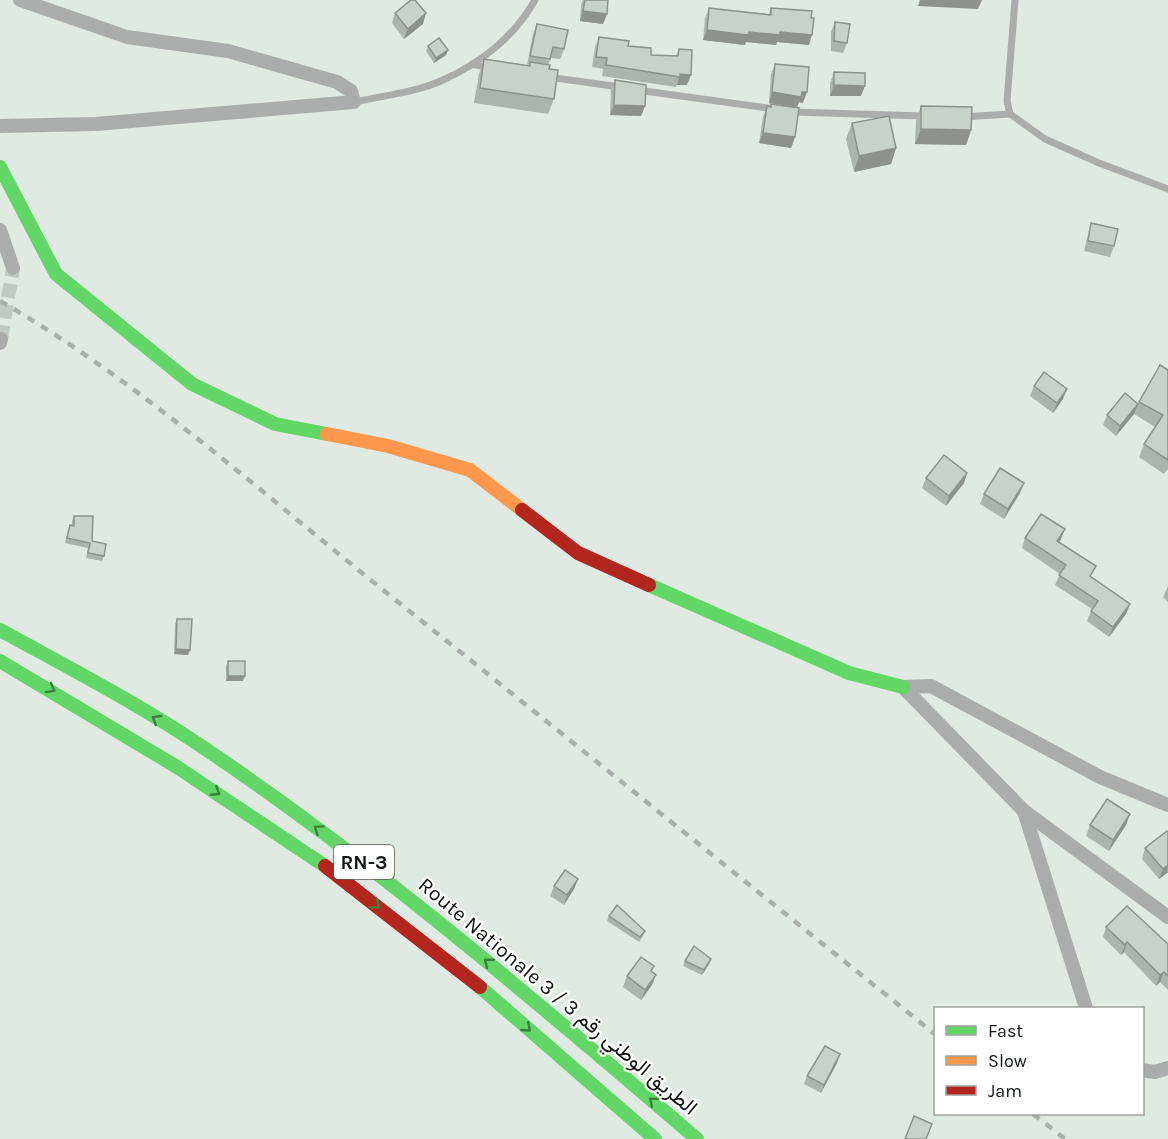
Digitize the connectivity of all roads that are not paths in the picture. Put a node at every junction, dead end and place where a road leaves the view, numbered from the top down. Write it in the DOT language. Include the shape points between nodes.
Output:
graph roads {
  1 [pos="20,0"];
  2 [pos="535,0"];
  3 [pos="1015,0"];
  4 [pos="472,64"];
  5 [pos="501,70"];
  6 [pos="535,75"];
  7 [pos="354,102"];
  8 [pos="1011,114"];
  9 [pos="933,116"];
  10 [pos="957,117"];
  11 [pos="0,126"];
  12 [pos="0,167"];
  13 [pos="1168,189"];
  14 [pos="0,230"];
  15 [pos="13,268"];
  16 [pos="0,630"];
  17 [pos="0,661"];
  18 [pos="903,687"];
  19 [pos="1168,805"];
  20 [pos="1024,811"];
  21 [pos="1168,916"];
  22 [pos="1086,1007"];
  23 [pos="1168,1068"];
  24 [pos="1144,1070"];
  25 [pos="656,1139"];
  26 [pos="697,1139"];
  1 -- 7 [label="street" via="127,37 228,51 337,82 351,91"];
  2 -- 4 [label="lane" via="524,20 489,54"];
  3 -- 8 [label="lane" via="1008,101"];
  4 -- 5 [label="lane"];
  4 -- 7 [label="lane" via="442,81"];
  6 -- 9 [label="lane" via="801,113"];
  7 -- 11 [label="street" via="96,124"];
  8 -- 10 [label="lane"];
  8 -- 13 [label="lane" via="1045,139"];
  12 -- 18 [label="main road" via="56,274 192,384 275,424 388,446 470,470 578,553 849,673"];
  14 -- 15 [label="street"];
  26 -- 16 [label="main road, Route Nationale 3 / الطريق الوطني رقم 3 / RN-3, one-way" via="524,991 358,857 202,747"];
  17 -- 25 [label="main road, Route Nationale 3 / الطريق الوطني رقم 3 / RN-3, one-way" via="111,723 349,884 493,998"];
  18 -- 19 [label="street" via="931,686 1100,777"];
  18 -- 20 [label="street"];
  20 -- 21 [label="street"];
  20 -- 22 [label="street"];
  23 -- 24 [label="street"];
}
